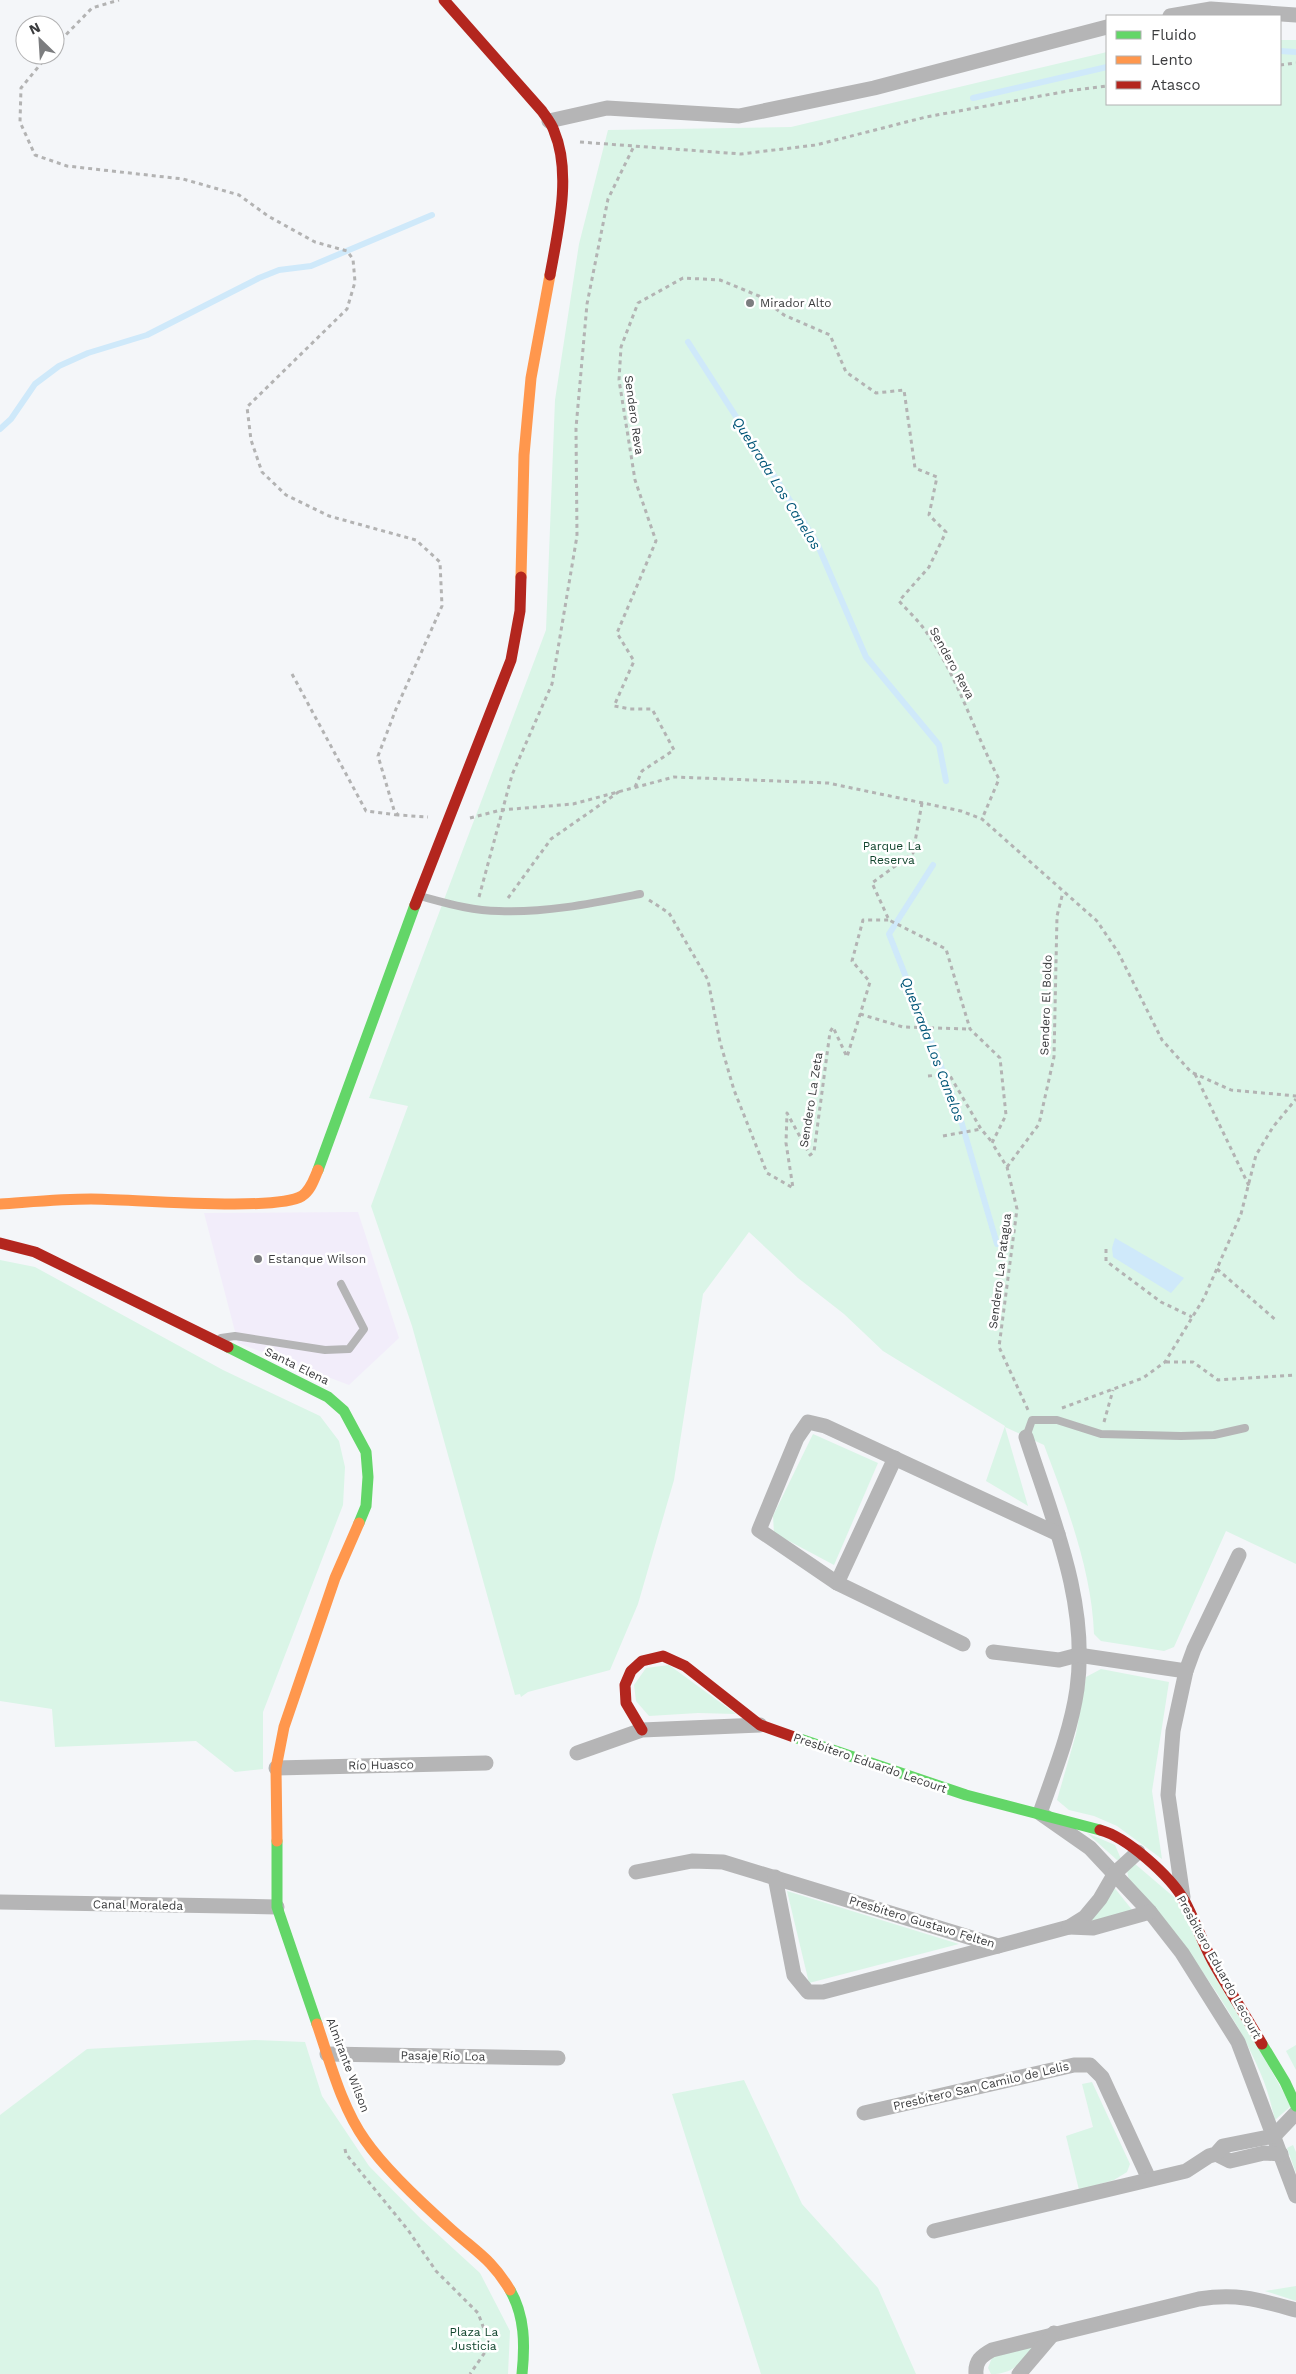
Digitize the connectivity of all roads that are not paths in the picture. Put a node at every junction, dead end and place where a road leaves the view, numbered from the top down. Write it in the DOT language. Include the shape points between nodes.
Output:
graph roads {
  1 [pos="444,0"];
  2 [pos="1294,13"];
  3 [pos="1176,15"];
  4 [pos="1106,27"];
  5 [pos="549,121"];
  6 [pos="640,894"];
  7 [pos="418,896"];
  8 [pos="0,1204"];
  9 [pos="0,1243"];
  10 [pos="341,1284"];
  11 [pos="212,1340"];
  12 [pos="1245,1428"];
  13 [pos="1026,1437"];
  14 [pos="895,1458"];
  15 [pos="1058,1534"];
  16 [pos="1239,1554"];
  17 [pos="837,1583"];
  18 [pos="964,1644"];
  19 [pos="993,1652"];
  20 [pos="1078,1655"];
  21 [pos="1186,1672"];
  22 [pos="760,1725"];
  23 [pos="642,1730"];
  24 [pos="577,1753"];
  25 [pos="486,1763"];
  26 [pos="276,1768"];
  27 [pos="1040,1813"];
  28 [pos="1138,1852"];
  29 [pos="636,1872"];
  30 [pos="1116,1873"];
  31 [pos="775,1877"];
  32 [pos="1183,1898"];
  33 [pos="0,1902"];
  34 [pos="277,1907"];
  35 [pos="1150,1912"];
  36 [pos="1069,1926"];
  37 [pos="998,1946"];
  38 [pos="327,2054"];
  39 [pos="558,2058"];
  40 [pos="1296,2106"];
  41 [pos="864,2113"];
  42 [pos="1296,2113"];
  43 [pos="1274,2136"];
  44 [pos="1216,2154"];
  45 [pos="1280,2154"];
  46 [pos="1149,2179"];
  47 [pos="1296,2196"];
  48 [pos="934,2231"];
  49 [pos="1296,2310"];
  50 [pos="1054,2333"];
  51 [pos="522,2374"];
  52 [pos="976,2374"];
  53 [pos="1019,2374"];
  1 -- 5 [label="street"];
  2 -- 3 [label="street" via="1211,9"];
  4 -- 5 [label="street" via="874,88 739,116 607,108"];
  5 -- 7 [label="street" via="561,151 564,176 554,253 531,378 524,455 520,611 511,660"];
  6 -- 7 [label="lane" via="551,909 498,911"];
  7 -- 8 [label="street" via="318,1172 302,1196 287,1201 244,1203 89,1199"];
  9 -- 11 [label="street, Santa Elena" via="36,1252"];
  10 -- 11 [label="lane" via="364,1329 349,1349 325,1350 235,1336"];
  11 -- 26 [label="street, Santa Elena" via="328,1397 344,1410 366,1452 366,1506 335,1578 303,1670 284,1727"];
  12 -- 13 [label="lane" via="1214,1435 1101,1434 1057,1420 1032,1420"];
  13 -- 15 [label="street"];
  14 -- 15 [label="street"];
  14 -- 17 [label="street"];
  14 -- 17 [label="street" via="825,1426 808,1422 797,1438 759,1530"];
  15 -- 20 [label="street" via="1077,1614"];
  16 -- 21 [label="street"];
  17 -- 18 [label="street"];
  19 -- 20 [label="street" via="1059,1660"];
  20 -- 21 [label="street"];
  20 -- 27 [label="street" via="1077,1689 1065,1738"];
  21 -- 32 [label="street" via="1173,1731 1168,1795"];
  22 -- 23 [label="street, Presbítero Eduardo Lecourt"];
  22 -- 23 [label="street, Presbítero Eduardo Lecourt" via="685,1666 663,1656 648,1658 636,1665 625,1683 624,1693 630,1711"];
  22 -- 27 [label="street, Presbítero Eduardo Lecourt" via="966,1795"];
  23 -- 24 [label="street"];
  25 -- 26 [label="street, Río Huasco"];
  26 -- 34 [label="street, Almirante Wilson"];
  27 -- 28 [label="street, Presbítero Eduardo Lecourt" via="1107,1832"];
  27 -- 30 [label="street, Presbítero Eduardo Lecourt" via="1090,1848"];
  28 -- 30 [label="street, Presbítero Gustavo Felten"];
  28 -- 32 [label="street, Presbítero Eduardo Lecourt"];
  29 -- 31 [label="street, Presbítero Gustavo Felten" via="692,1861 723,1862"];
  30 -- 35 [label="street, Presbítero Eduardo Lecourt"];
  30 -- 36 [label="street, Presbítero Gustavo Felten" via="1085,1916"];
  31 -- 37 [label="street, Presbítero Gustavo Felten"];
  31 -- 37 [label="street" via="794,1975 808,1992 823,1992"];
  32 -- 40 [label="street, Presbítero Eduardo Lecourt" via="1213,1960"];
  33 -- 34 [label="street, Canal Moraleda"];
  34 -- 38 [label="street, Almirante Wilson"];
  35 -- 36 [label="street, Presbítero Gustavo Felten" via="1093,1928"];
  35 -- 43 [label="street, Presbítero Eduardo Lecourt" via="1182,1953 1238,2042"];
  36 -- 37 [label="street, Presbítero Gustavo Felten"];
  38 -- 39 [label="street, Pasaje Río Loa"];
  38 -- 51 [label="street, Almirante Wilson" via="365,2140 398,2177 499,2272 514,2298 525,2341"];
  41 -- 46 [label="street, Presbítero San Camilo de Lelis" via="1074,2064 1090,2065 1102,2077"];
  42 -- 43 [label="street"];
  43 -- 44 [label="street" via="1223,2146"];
  43 -- 45 [label="street, Presbítero Eduardo Lecourt"];
  44 -- 45 [label="street" via="1230,2161 1264,2153"];
  44 -- 46 [label="street" via="1186,2171"];
  45 -- 47 [label="street, Presbítero Eduardo Lecourt"];
  46 -- 48 [label="street"];
  49 -- 50 [label="street" via="1246,2296 1222,2295"];
  50 -- 52 [label="street" via="982,2355 977,2362"];
  50 -- 53 [label="street"];
}
